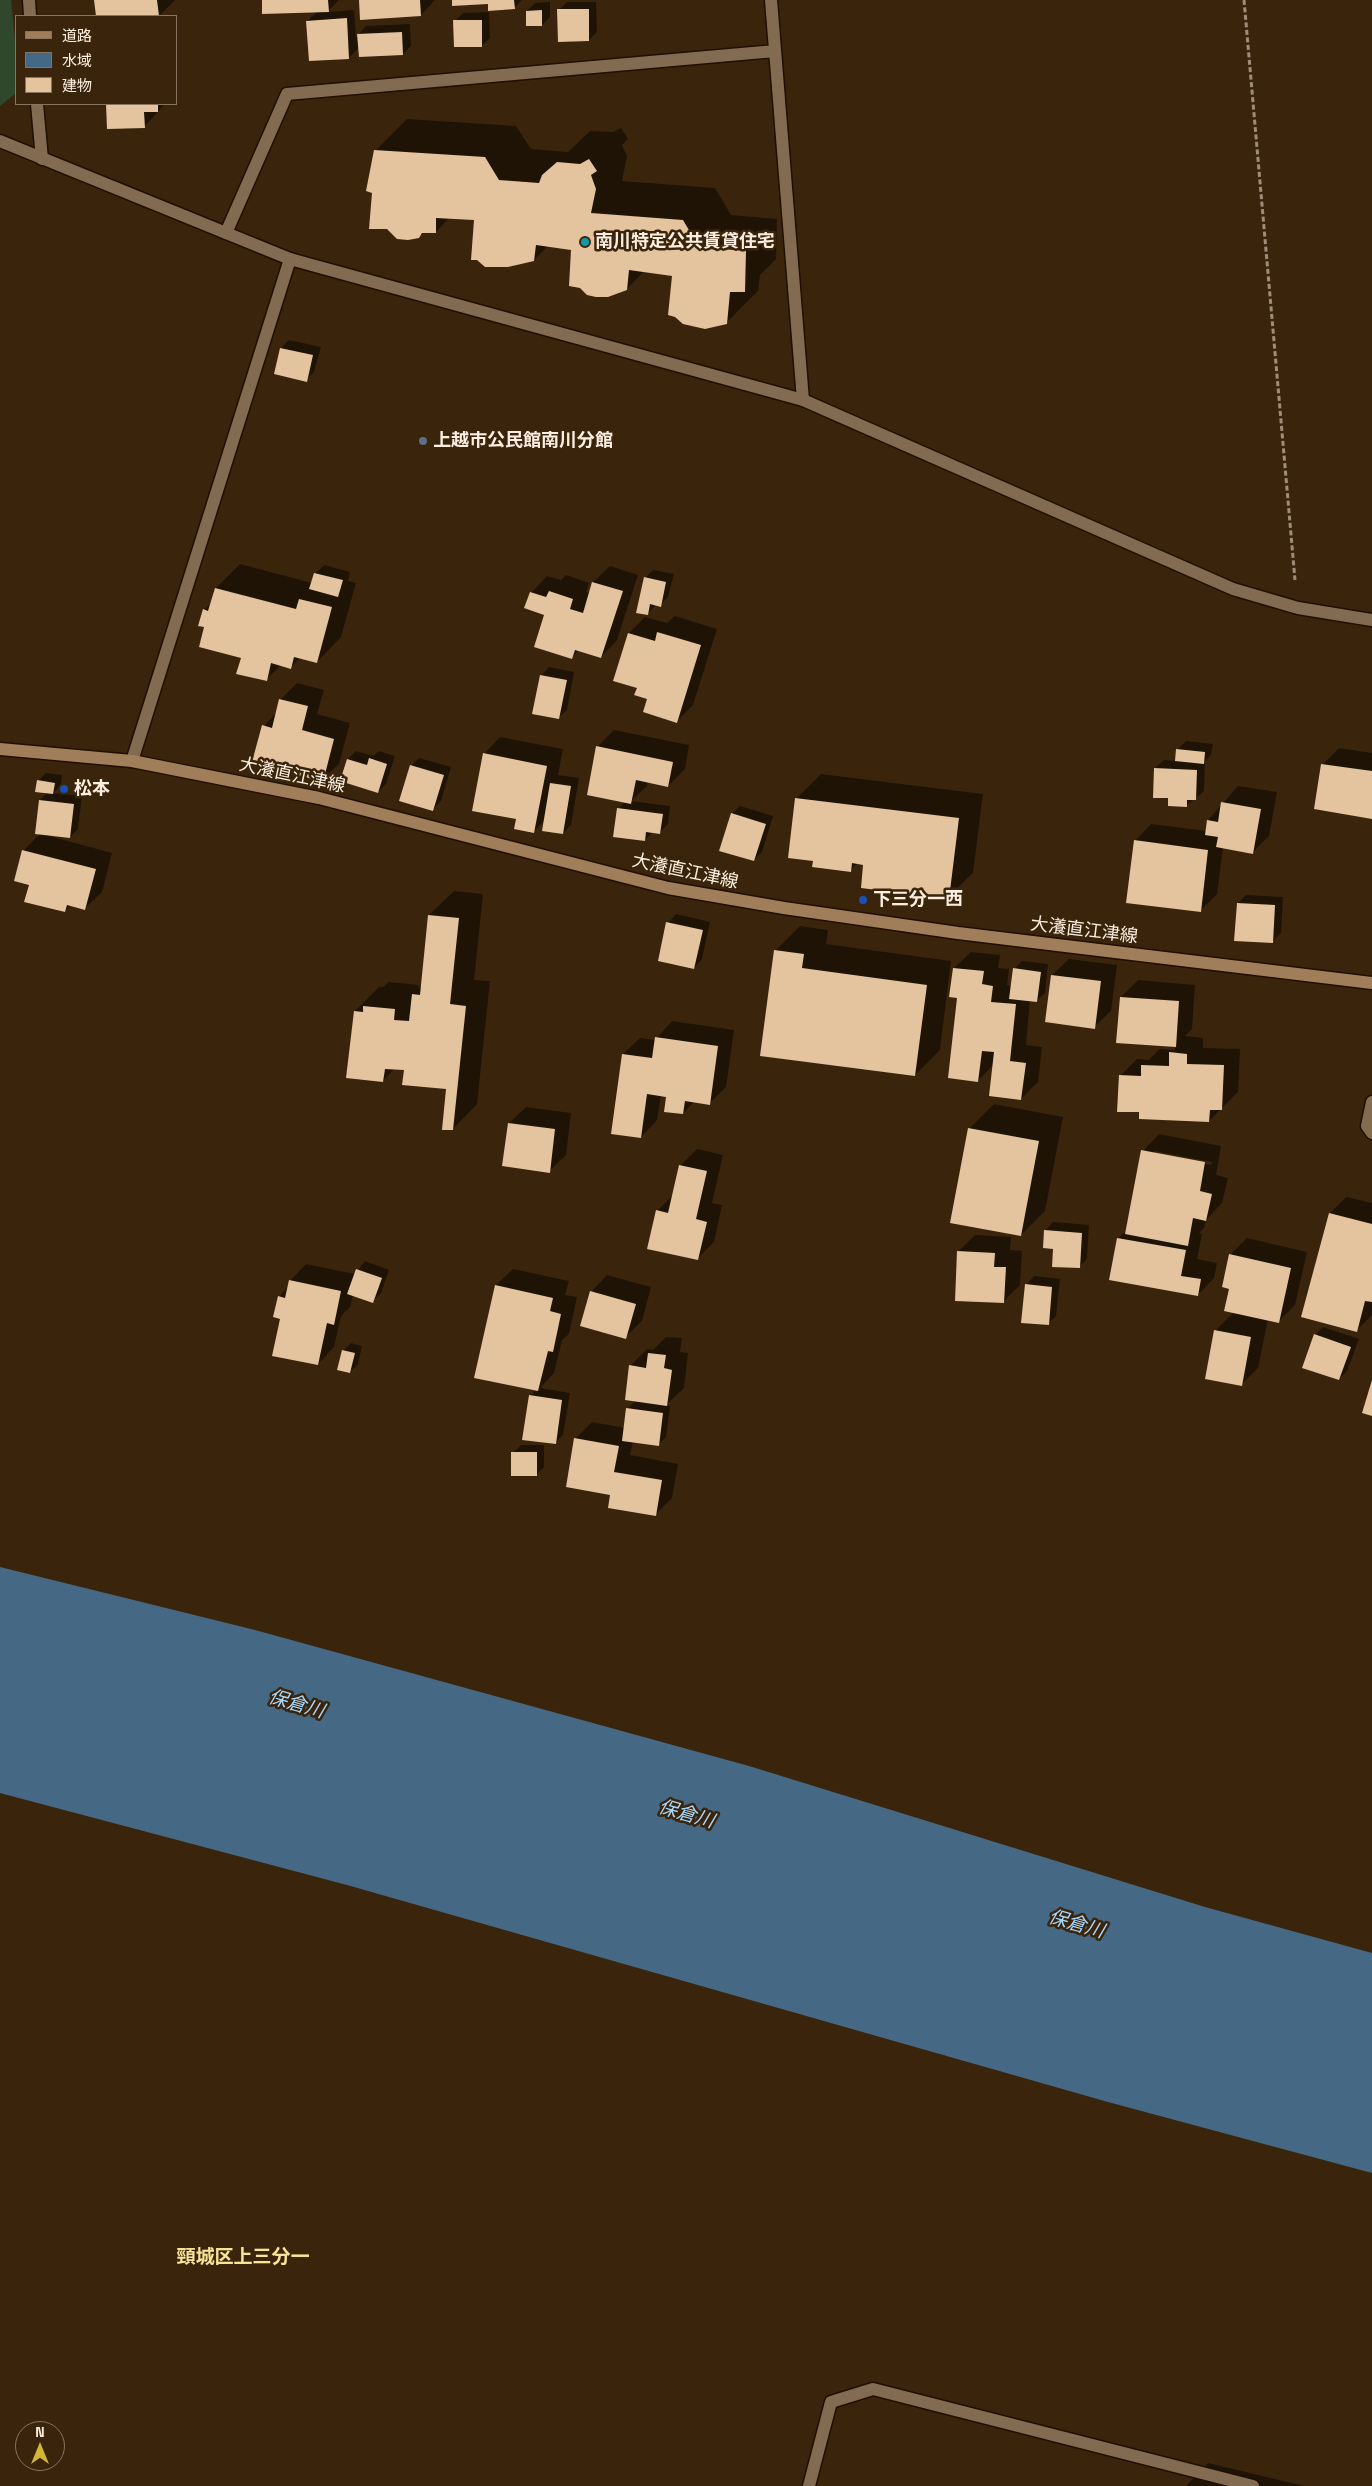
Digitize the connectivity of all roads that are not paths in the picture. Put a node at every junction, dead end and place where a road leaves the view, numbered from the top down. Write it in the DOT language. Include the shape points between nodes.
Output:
graph roads {
  1 [pos="29,0"];
  2 [pos="771,0"];
  3 [pos="30,15"];
  4 [pos="775,50"];
  5 [pos="37,105"];
  6 [pos="0,141"];
  7 [pos="42,159"];
  8 [pos="226,232"];
  9 [pos="290,259"];
  10 [pos="803,400"];
  11 [pos="1372,620"];
  12 [pos="0,749"];
  13 [pos="132,761"];
  14 [pos="1372,983"];
  15 [pos="1372,1102"];
  16 [pos="1372,1133"];
  17 [pos="809,2486"];
  18 [pos="1253,2486"];
  1 -- 3 [label="street"];
  2 -- 4 [label="street"];
  4 -- 8 [label="street" via="287,94"];
  4 -- 10 [label="street"];
  5 -- 7 [label="street"];
  6 -- 7 [label="street"];
  7 -- 8 [label="street"];
  8 -- 9 [label="street"];
  9 -- 10 [label="street"];
  9 -- 13 [label="street"];
  10 -- 11 [label="street" via="1234,589 1298,608"];
  12 -- 13 [label="main road, 大瀁直江津線"];
  13 -- 14 [label="main road, 大瀁直江津線" via="318,798 668,888 958,933"];
  15 -- 16 [label="street" via="1367,1126"];
  17 -- 18 [label="street" via="830,2402 873,2389"];
}
